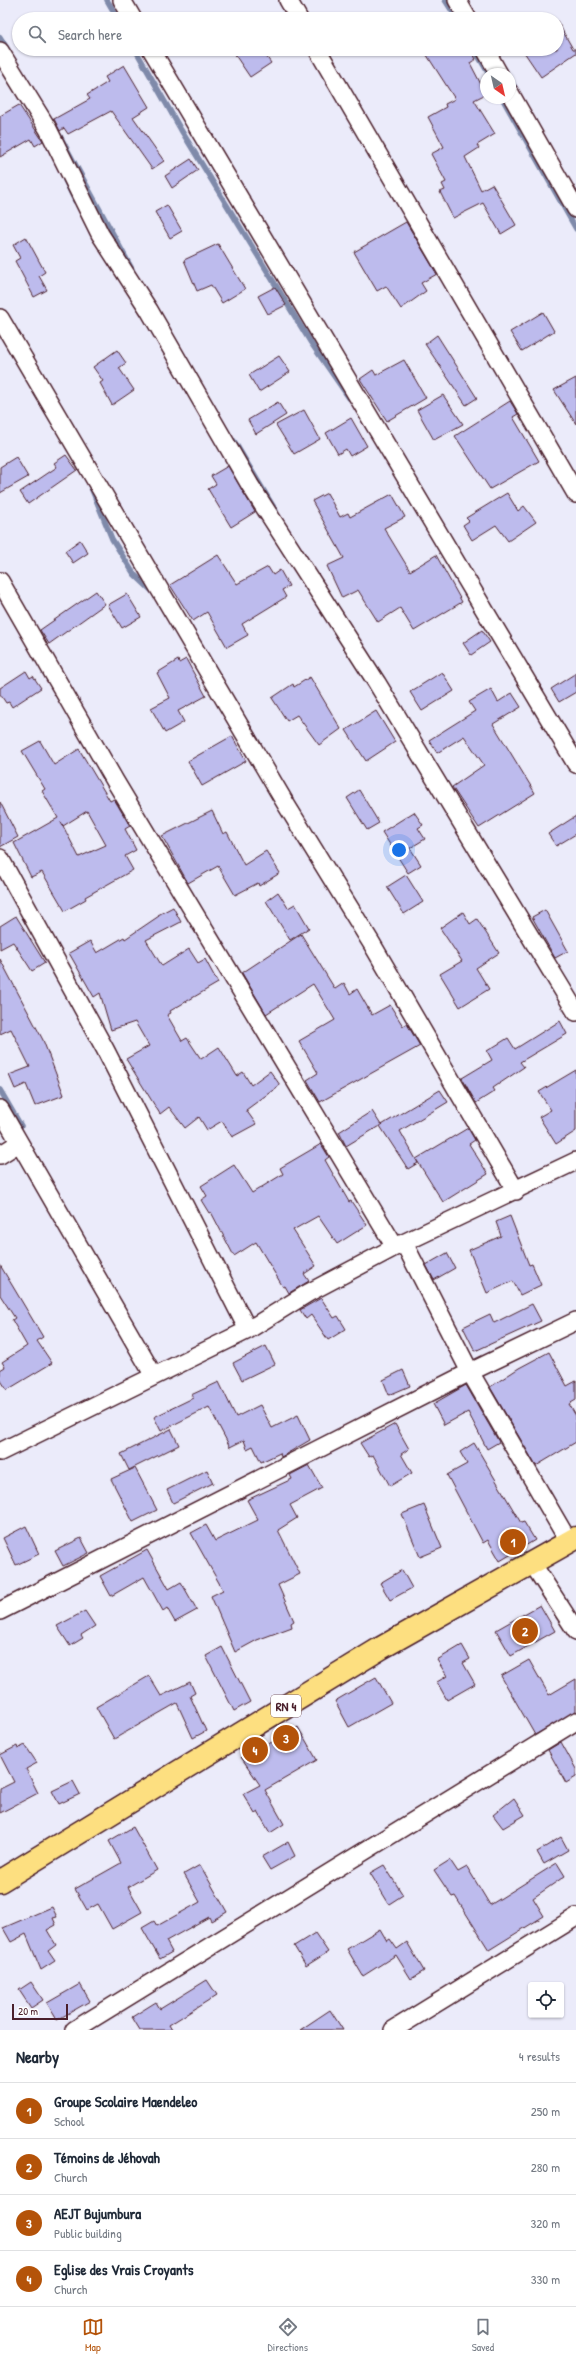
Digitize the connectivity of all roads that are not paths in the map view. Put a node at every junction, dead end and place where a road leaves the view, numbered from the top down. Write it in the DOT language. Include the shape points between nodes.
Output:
graph roads {
  1 [pos="122,0"];
  2 [pos="288,0"];
  3 [pos="457,0"];
  4 [pos="129,12"];
  5 [pos="295,12"];
  6 [pos="464,12"];
  7 [pos="0,51"];
  8 [pos="155,56"];
  9 [pos="321,56"];
  10 [pos="489,56"];
  11 [pos="496,68"];
  12 [pos="516,104"];
  13 [pos="576,209"];
  14 [pos="0,318"];
  15 [pos="576,494"];
  16 [pos="0,581"];
  17 [pos="576,764"];
  18 [pos="0,858"];
  19 [pos="576,1012"];
  20 [pos="0,1109"];
  21 [pos="19,1143"];
  22 [pos="0,1154"];
  23 [pos="576,1161"];
  24 [pos="516,1191"];
  25 [pos="399,1245"];
  26 [pos="576,1320"];
  27 [pos="248,1330"];
  28 [pos="470,1372"];
  29 [pos="154,1376"];
  30 [pos="0,1452"];
  31 [pos="573,1540"];
  32 [pos="532,1563"];
  33 [pos="0,1611"];
  34 [pos="576,1631"];
  35 [pos="576,1721"];
  36 [pos="0,1881"];
  37 [pos="576,1917"];
  38 [pos="74,2030"];
  39 [pos="393,2030"];
  1 -- 4 [label="street"];
  2 -- 5 [label="street"];
  3 -- 6 [label="street"];
  7 -- 19 [label="street" via="48,129 100,234 149,310 250,485 377,683"];
  8 -- 17 [label="street"];
  9 -- 15 [label="street"];
  10 -- 11 [label="street"];
  12 -- 13 [label="street"];
  14 -- 24 [label="street"];
  16 -- 25 [label="street" via="116,781"];
  18 -- 27 [label="street" via="105,1050"];
  20 -- 21 [label="street"];
  21 -- 22 [label="street"];
  21 -- 29 [label="street"];
  23 -- 24 [label="street"];
  24 -- 25 [label="street"];
  25 -- 27 [label="street" via="308,1293"];
  25 -- 28 [label="street"];
  26 -- 28 [label="street"];
  27 -- 29 [label="street"];
  28 -- 31 [label="street"];
  28 -- 33 [label="street"];
  29 -- 30 [label="street"];
  31 -- 32 [label="main road, RN 4"];
  32 -- 34 [label="street"];
  32 -- 36 [label="main road, RN 4" via="301,1696"];
  35 -- 38 [label="street"];
  37 -- 39 [label="street"];
}
